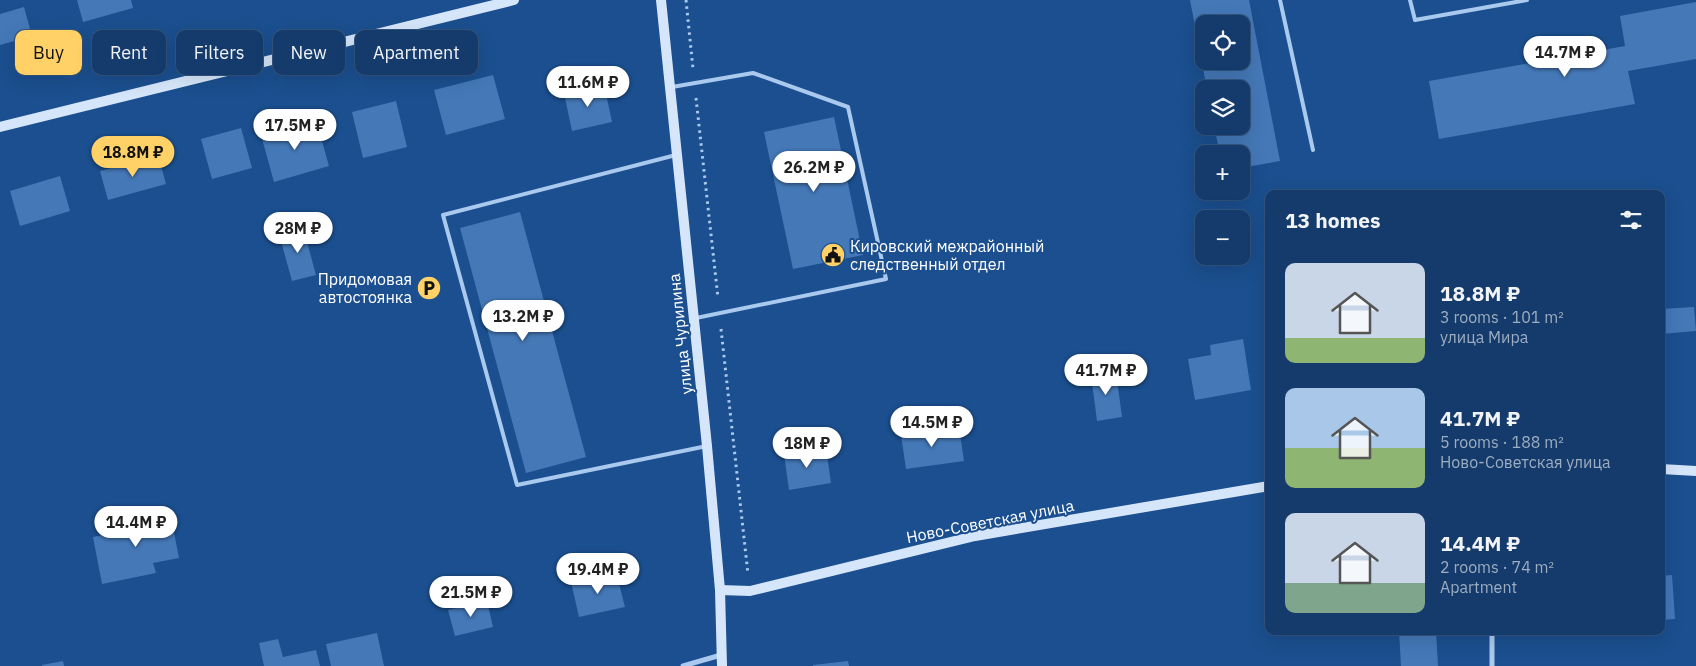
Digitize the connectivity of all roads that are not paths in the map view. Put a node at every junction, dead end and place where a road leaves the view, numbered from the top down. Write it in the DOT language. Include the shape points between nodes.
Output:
graph roads {
  1 [pos="514,0"];
  2 [pos="660,0"];
  3 [pos="1280,0"];
  4 [pos="1410,0"];
  5 [pos="1528,0"];
  6 [pos="670,88"];
  7 [pos="0,127"];
  8 [pos="1313,150"];
  9 [pos="676,155"];
  10 [pos="694,318"];
  11 [pos="707,446"];
  12 [pos="1665,469"];
  13 [pos="1696,470"];
  14 [pos="1265,487"];
  15 [pos="720,590"];
  16 [pos="1492,635"];
  17 [pos="721,661"];
  18 [pos="683,666"];
  19 [pos="1492,666"];
  1 -- 7 [label="street"];
  2 -- 6 [label="street, улица Чурилина"];
  3 -- 8 [label="lane"];
  4 -- 5 [label="lane" via="1416,20"];
  6 -- 9 [label="street, улица Чурилина"];
  6 -- 10 [label="lane" via="753,73 848,107 886,279"];
  9 -- 10 [label="street, улица Чурилина"];
  9 -- 11 [label="lane" via="442,215 517,485"];
  10 -- 11 [label="street, улица Чурилина"];
  11 -- 15 [label="street, улица Чурилина"];
  12 -- 13 [label="street"];
  14 -- 15 [label="street, Ново-Советская улица" via="975,536 750,591"];
  15 -- 17 [label="street, улица Чурилина"];
  16 -- 19 [label="street"];
  17 -- 18 [label="street"];
}
